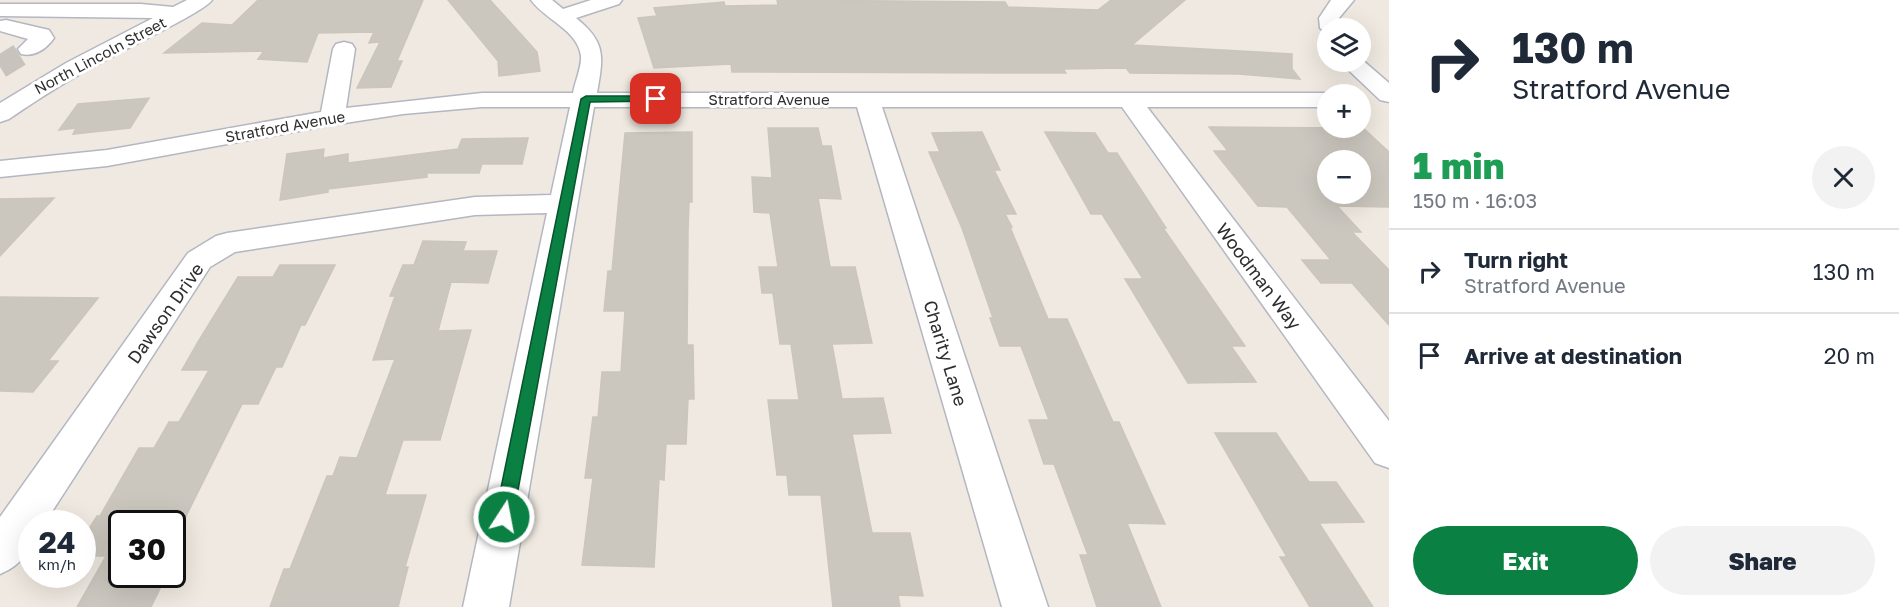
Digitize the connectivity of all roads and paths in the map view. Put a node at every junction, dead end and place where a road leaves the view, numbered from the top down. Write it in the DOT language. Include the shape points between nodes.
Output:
graph roads {
  1 [pos="202,0"];
  2 [pos="612,0"];
  3 [pos="1344,0"];
  4 [pos="552,8"];
  5 [pos="177,14"];
  6 [pos="1329,18"];
  7 [pos="2,22"];
  8 [pos="29,49"];
  9 [pos="344,49"];
  10 [pos="1363,72"];
  11 [pos="1389,95"];
  12 [pos="586,99"];
  13 [pos="867,100"];
  14 [pos="1129,100"];
  15 [pos="1317,100"];
  16 [pos="1371,100"];
  17 [pos="1389,101"];
  18 [pos="0,114"];
  19 [pos="332,117"];
  20 [pos="107,158"];
  21 [pos="0,169"];
  22 [pos="101,186"];
  23 [pos="565,204"];
  24 [pos="1389,452"];
  25 [pos="0,553"];
  26 [pos="486,607"];
  27 [pos="1025,607"];
  1 -- 5 [label="street, North Lincoln Street"];
  2 -- 4 [label="street"];
  3 -- 6 [label="street"];
  4 -- 12 [label="street" via="588,43 592,56"];
  5 -- 7 [label="street" via="141,10 27,10"];
  5 -- 18 [label="street, North Lincoln Street" via="69,70"];
  7 -- 8 [label="street" via="14,30 41,35 43,38"];
  9 -- 19 [label="street"];
  10 -- 11 [label="street"];
  12 -- 13 [label="street, Stratford Avenue"];
  12 -- 19 [label="street, Stratford Avenue" via="482,100"];
  12 -- 23 [label="street"];
  13 -- 14 [label="street, Stratford Avenue"];
  13 -- 27 [label="street, Charity Lane"];
  14 -- 15 [label="street, Stratford Avenue"];
  14 -- 24 [label="street, Woodman Way"];
  16 -- 17 [label="street"];
  19 -- 20 [label="street, Stratford Avenue"];
  20 -- 21 [label="street, Stratford Avenue"];
  20 -- 22 [label="street"];
  23 -- 25 [label="street, Dawson Drive" via="475,206 227,243 199,260"];
  23 -- 26 [label="street"];
}
